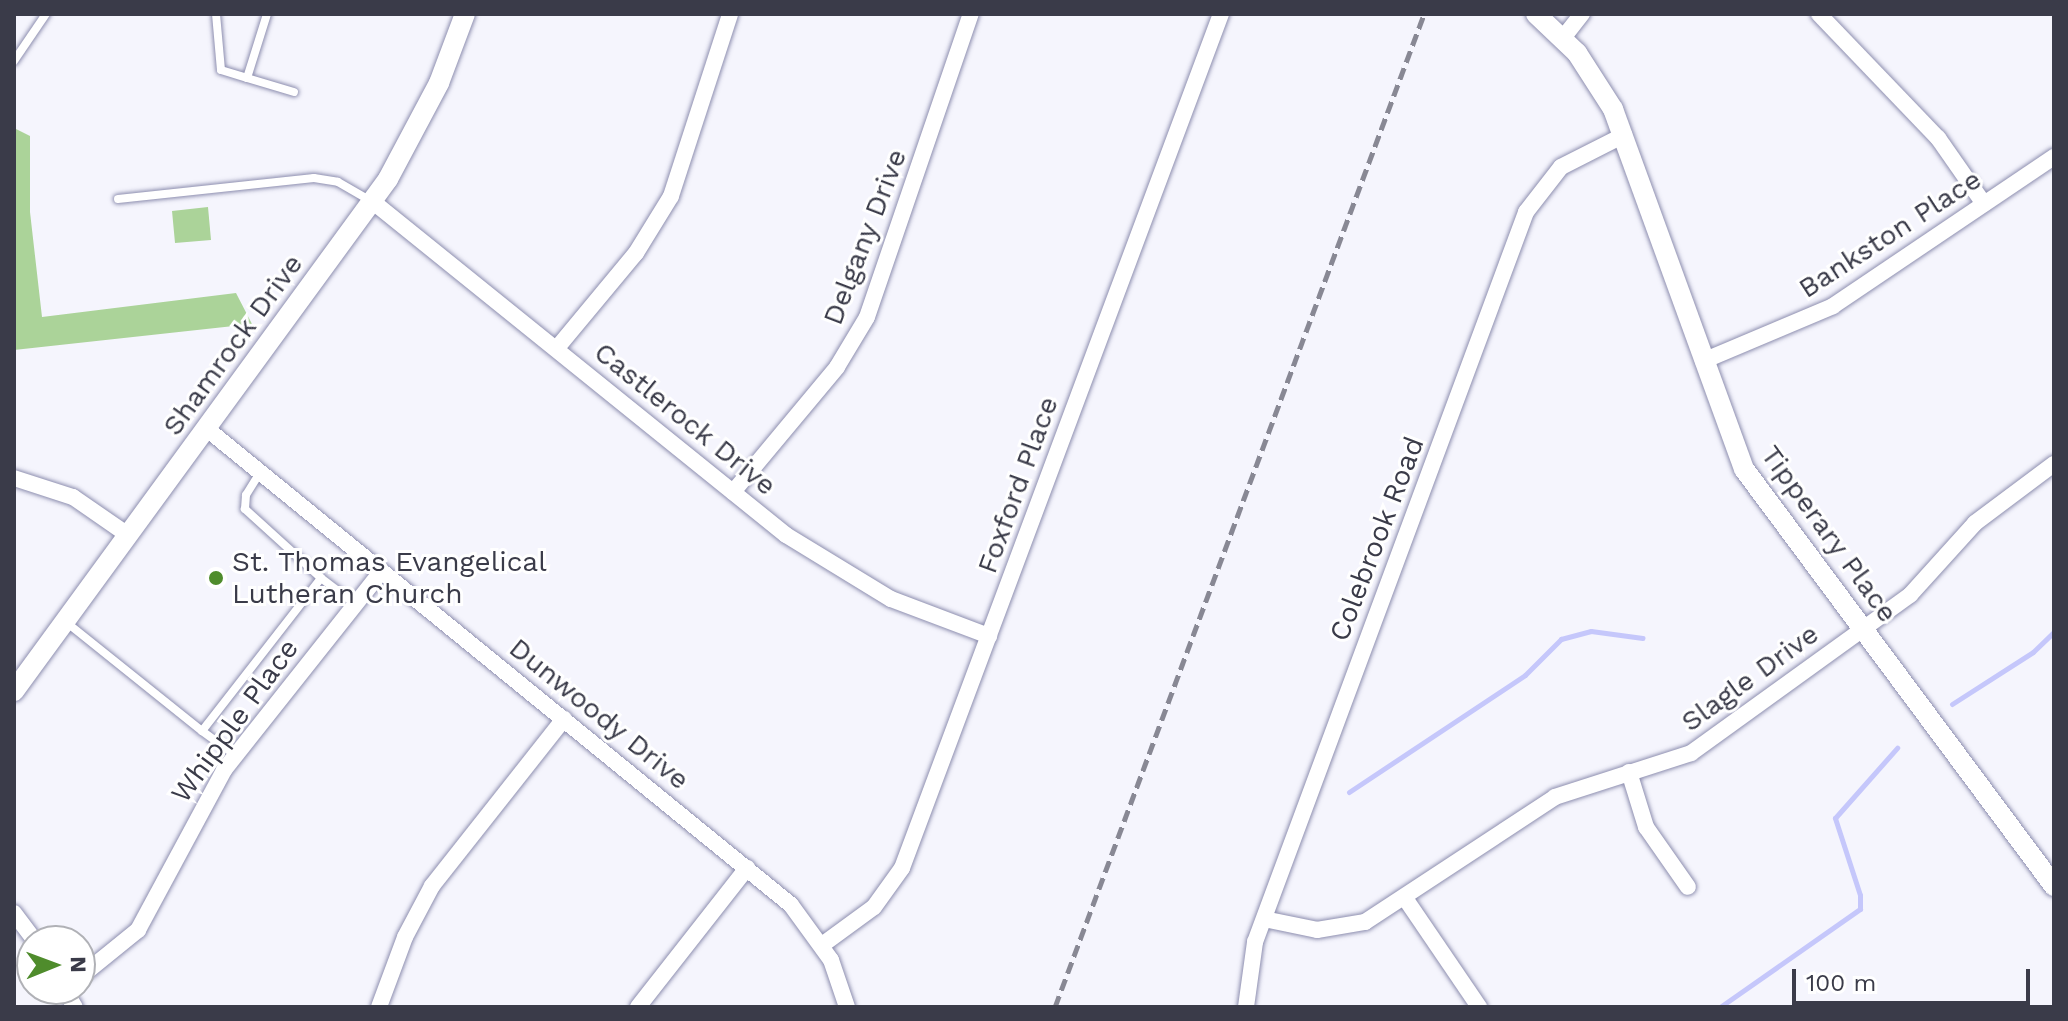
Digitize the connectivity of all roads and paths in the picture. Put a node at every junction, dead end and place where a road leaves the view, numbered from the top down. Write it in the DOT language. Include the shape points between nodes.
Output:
graph roads {
  1 [pos="46,14"];
  2 [pos="216,14"];
  3 [pos="267,14"];
  4 [pos="465,14"];
  5 [pos="730,14"];
  6 [pos="971,14"];
  7 [pos="1221,14"];
  8 [pos="1536,14"];
  9 [pos="1582,14"];
  10 [pos="1819,14"];
  11 [pos="1563,38"];
  12 [pos="14,61"];
  13 [pos="247,78"];
  14 [pos="294,92"];
  15 [pos="1624,135"];
  16 [pos="2054,157"];
  17 [pos="118,199"];
  18 [pos="372,201"];
  19 [pos="1984,204"];
  20 [pos="557,348"];
  21 [pos="1703,361"];
  22 [pos="207,429"];
  23 [pos="2054,464"];
  24 [pos="260,472"];
  25 [pos="14,478"];
  26 [pos="733,492"];
  27 [pos="128,535"];
  28 [pos="382,571"];
  29 [pos="321,578"];
  30 [pos="355,604"];
  31 [pos="65,621"];
  32 [pos="1862,629"];
  33 [pos="989,636"];
  34 [pos="14,691"];
  35 [pos="564,719"];
  36 [pos="202,731"];
  37 [pos="235,755"];
  38 [pos="1629,772"];
  39 [pos="747,868"];
  40 [pos="2054,886"];
  41 [pos="1688,887"];
  42 [pos="1405,898"];
  43 [pos="1264,919"];
  44 [pos="822,945"];
  45 [pos="96,965"];
  46 [pos="379,1007"];
  47 [pos="638,1007"];
  48 [pos="847,1007"];
  49 [pos="1246,1007"];
  50 [pos="1479,1007"];
  1 -- 12 [label="lane"];
  2 -- 13 [label="lane" via="221,70"];
  3 -- 13 [label="lane"];
  4 -- 18 [label="street, Shamrock Drive" via="424,114"];
  5 -- 20 [label="street" via="684,162 662,214"];
  6 -- 26 [label="street, Delgany Drive" via="867,317 837,367"];
  7 -- 33 [label="street, Foxford Place"];
  8 -- 11 [label="street, Tipperary Place"];
  9 -- 11 [label="street"];
  10 -- 19 [label="street" via="1938,138"];
  11 -- 15 [label="street, Tipperary Place" via="1598,82"];
  13 -- 14 [label="lane"];
  15 -- 21 [label="street, Tipperary Place"];
  15 -- 43 [label="street, Colebrook Road" via="1561,167 1526,212"];
  16 -- 19 [label="street, Bankston Place"];
  17 -- 18 [label="lane" via="314,178 338,182"];
  18 -- 20 [label="street, Castlerock Drive"];
  18 -- 22 [label="street, Shamrock Drive"];
  19 -- 21 [label="street, Bankston Place" via="1833,306"];
  20 -- 26 [label="street, Castlerock Drive"];
  21 -- 32 [label="street, Tipperary Place" via="1744,469"];
  22 -- 24 [label="street, Dunwoody Drive"];
  22 -- 27 [label="street, Shamrock Drive"];
  23 -- 32 [label="street, Slagle Drive" via="1975,523 1931,575"];
  24 -- 28 [label="street, Dunwoody Drive"];
  24 -- 29 [label="lane" via="246,495 245,509"];
  25 -- 27 [label="street" via="73,497"];
  26 -- 33 [label="street, Castlerock Drive" via="846,575"];
  27 -- 31 [label="street, Shamrock Drive"];
  28 -- 30 [label="street, Whipple Place"];
  28 -- 35 [label="street, Dunwoody Drive"];
  29 -- 30 [label="lane"];
  29 -- 36 [label="lane"];
  30 -- 37 [label="street, Whipple Place"];
  31 -- 34 [label="street, Shamrock Drive"];
  31 -- 36 [label="lane"];
  32 -- 38 [label="street, Slagle Drive" via="1717,738 1676,760"];
  32 -- 40 [label="street, Tipperary Place"];
  33 -- 44 [label="street, Foxford Place" via="902,868 874,907"];
  35 -- 39 [label="street, Dunwoody Drive"];
  35 -- 46 [label="street" via="432,886"];
  36 -- 37 [label="lane"];
  37 -- 45 [label="street, Whipple Place" via="185,837 152,910 129,940"];
  38 -- 41 [label="street" via="1646,827"];
  38 -- 42 [label="street, Slagle Drive" via="1555,797"];
  39 -- 44 [label="street, Dunwoody Drive" via="791,905"];
  39 -- 47 [label="street"];
  42 -- 43 [label="street, Slagle Drive" via="1345,928 1317,930"];
  42 -- 50 [label="street"];
  43 -- 49 [label="street, Colebrook Road" via="1248,971"];
  44 -- 48 [label="street, Dunwoody Drive"];
}
